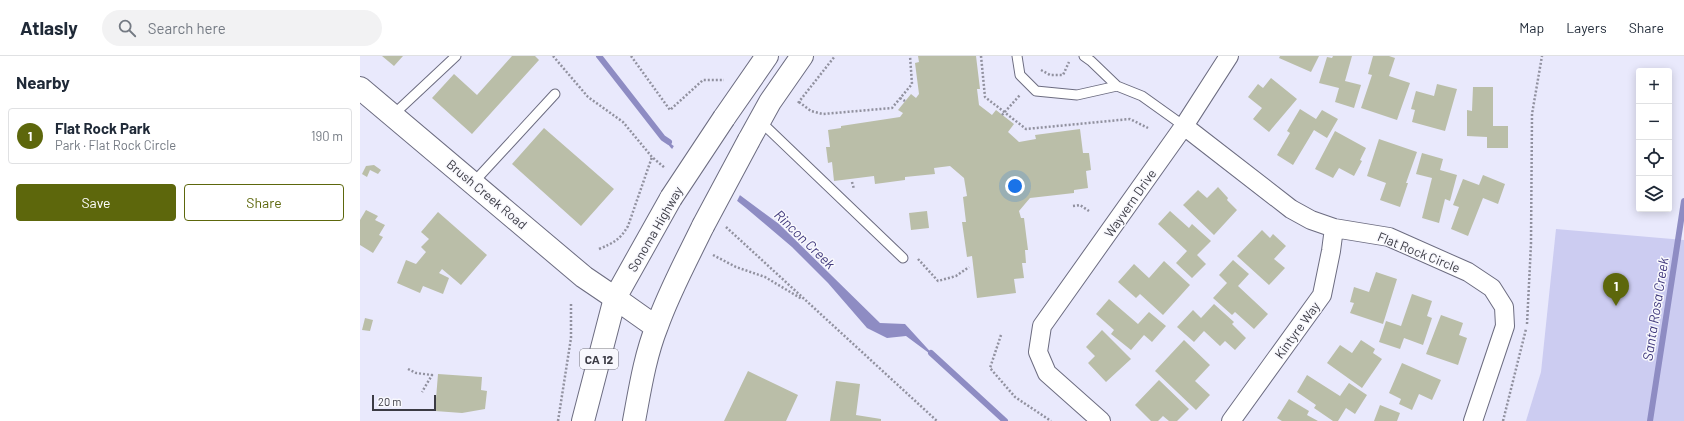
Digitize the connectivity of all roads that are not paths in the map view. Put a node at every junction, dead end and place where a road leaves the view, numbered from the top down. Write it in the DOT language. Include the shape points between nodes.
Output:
graph roads {
  1 [pos="456,56"];
  2 [pos="767,56"];
  3 [pos="802,56"];
  4 [pos="1018,56"];
  5 [pos="1084,56"];
  6 [pos="1229,56"];
  7 [pos="1117,86"];
  8 [pos="360,88"];
  9 [pos="555,94"];
  10 [pos="393,115"];
  11 [pos="759,120"];
  12 [pos="1184,126"];
  13 [pos="473,183"];
  14 [pos="1334,228"];
  15 [pos="903,258"];
  16 [pos="615,298"];
  17 [pos="656,327"];
  18 [pos="583,421"];
  19 [pos="634,421"];
  20 [pos="1101,421"];
  21 [pos="1231,421"];
  22 [pos="1473,421"];
  1 -- 10 [label="lane"];
  2 -- 16 [label="main road, Sonoma Highway / CA 12, bridge" via="672,198"];
  3 -- 11 [label="main road"];
  4 -- 7 [label="lane" via="1020,75 1036,91 1077,95"];
  5 -- 7 [label="lane"];
  6 -- 12 [label="street, Wayvern Drive"];
  7 -- 12 [label="lane" via="1142,96"];
  8 -- 10 [label="main road, Brush Creek Road"];
  9 -- 13 [label="lane"];
  10 -- 13 [label="main road, Brush Creek Road"];
  11 -- 15 [label="lane"];
  11 -- 17 [label="main road, bridge" via="703,226"];
  12 -- 14 [label="street, Flat Rock Circle" via="1291,209"];
  12 -- 20 [label="street, Wayvern Drive" via="1042,326 1038,352 1047,374"];
  13 -- 16 [label="main road, Brush Creek Road" via="584,277"];
  14 -- 21 [label="street, Kintyre Way" via="1322,295"];
  14 -- 22 [label="street, Flat Rock Circle" via="1389,237 1468,272 1492,288 1504,308 1505,326"];
  16 -- 17 [label="main road, Brush Creek Road"];
  16 -- 18 [label="main road, Sonoma Highway / CA 12"];
  17 -- 19 [label="main road"];
}
